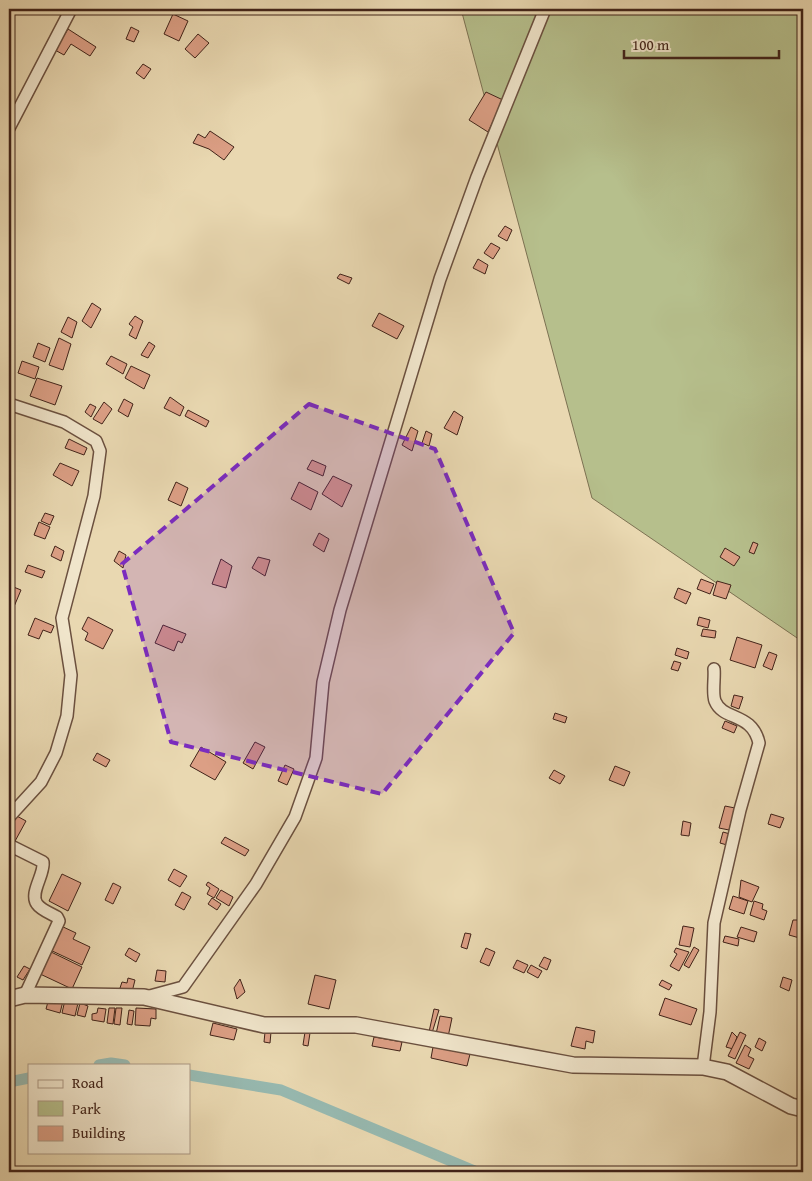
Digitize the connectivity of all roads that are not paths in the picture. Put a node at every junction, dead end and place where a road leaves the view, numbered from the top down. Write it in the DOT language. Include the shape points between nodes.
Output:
graph roads {
  1 [pos="71,9"];
  2 [pos="545,9"];
  3 [pos="9,128"];
  4 [pos="9,404"];
  5 [pos="714,669"];
  6 [pos="9,817"];
  7 [pos="9,845"];
  8 [pos="25,995"];
  9 [pos="144,997"];
  10 [pos="9,999"];
  11 [pos="703,1067"];
  12 [pos="803,1109"];
  1 -- 3 [label="street"];
  2 -- 9 [label="street" via="440,279 340,610 323,682 316,758 295,817 256,884 183,987"];
  4 -- 6 [label="street" via="64,422 96,441 100,451 92,505 62,618 71,675 67,716 56,753 42,782"];
  5 -- 11 [label="street" via="714,700 721,709 750,724 759,743 714,923 710,1012"];
  7 -- 8 [label="street" via="44,862 35,893 37,904 58,917 59,921"];
  8 -- 9 [label="street"];
  8 -- 10 [label="street"];
  9 -- 11 [label="street" via="264,1025 356,1025 573,1064"];
  11 -- 12 [label="street" via="726,1072"];
}
